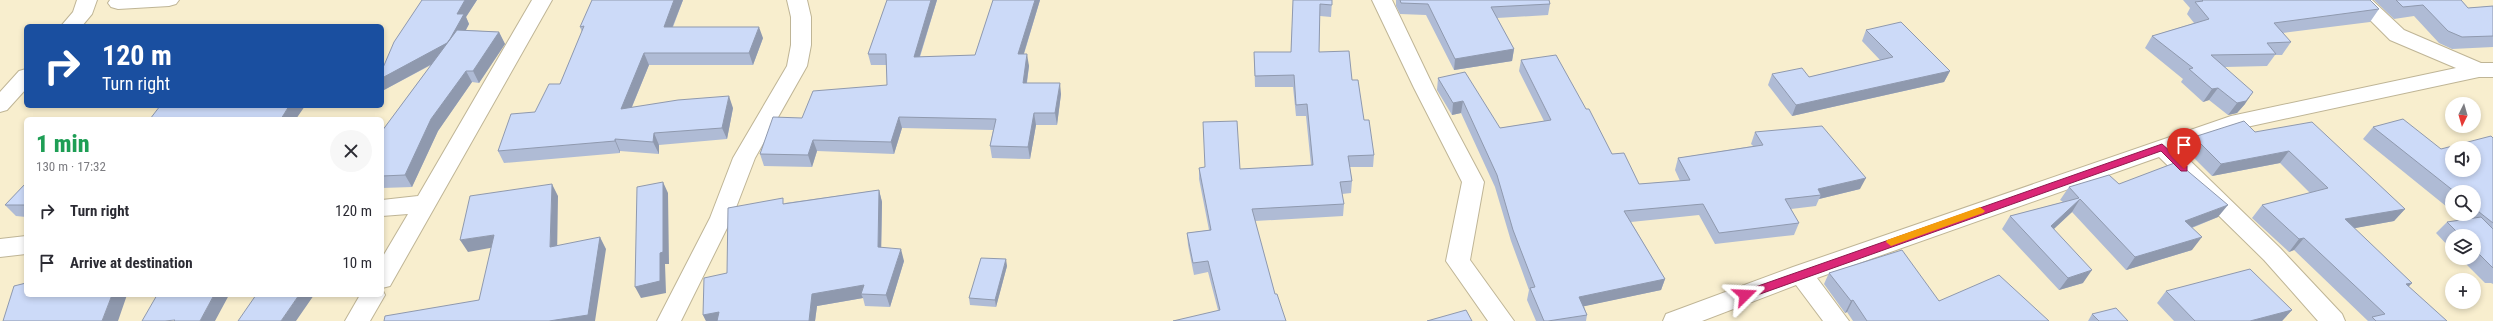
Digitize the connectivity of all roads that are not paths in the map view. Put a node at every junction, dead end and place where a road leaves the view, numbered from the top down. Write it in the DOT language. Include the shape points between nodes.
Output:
graph roads {
  1 [pos="87,0"];
  2 [pos="169,0"];
  3 [pos="542,0"];
  4 [pos="797,0"];
  5 [pos="1382,0"];
  6 [pos="2360,0"];
  7 [pos="118,3"];
  8 [pos="73,24"];
  9 [pos="2486,70"];
  10 [pos="24,78"];
  11 [pos="0,105"];
  12 [pos="2162,147"];
  13 [pos="426,204"];
  14 [pos="384,208"];
  15 [pos="24,245"];
  16 [pos="0,248"];
  17 [pos="1801,274"];
  18 [pos="384,276"];
  19 [pos="371,297"];
  20 [pos="357,321"];
  21 [pos="668,321"];
  22 [pos="1502,321"];
  23 [pos="1675,321"];
  24 [pos="1837,321"];
  25 [pos="2333,321"];
  1 -- 8 [label="street" via="82,14"];
  2 -- 7 [label="street"];
  3 -- 13 [label="street"];
  4 -- 21 [label="street" via="801,17 801,45 797,66 744,158 721,218"];
  5 -- 22 [label="street" via="1473,182 1458,261"];
  6 -- 9 [label="street" via="2397,35"];
  9 -- 12 [label="street" via="2239,122"];
  10 -- 11 [label="street"];
  12 -- 17 [label="street"];
  12 -- 25 [label="street" via="2272,254"];
  13 -- 14 [label="street"];
  13 -- 18 [label="street"];
  15 -- 16 [label="street"];
  17 -- 23 [label="street"];
  17 -- 24 [label="street"];
  19 -- 20 [label="street"];
}
